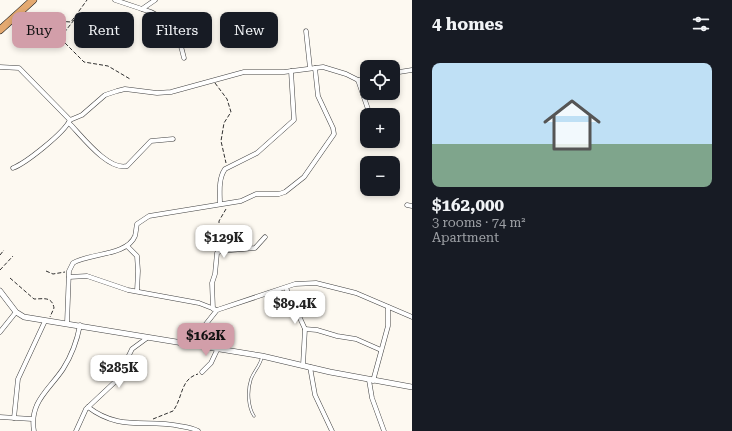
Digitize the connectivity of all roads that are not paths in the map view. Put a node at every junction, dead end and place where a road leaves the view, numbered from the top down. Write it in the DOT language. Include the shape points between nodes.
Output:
graph roads {
  1 [pos="115,0"];
  2 [pos="155,0"];
  3 [pos="31,1"];
  4 [pos="142,9"];
  5 [pos="0,30"];
  6 [pos="306,31"];
  7 [pos="184,58"];
  8 [pos="0,67"];
  9 [pos="313,68"];
  10 [pos="412,70"];
  11 [pos="291,71"];
  12 [pos="400,71"];
  13 [pos="358,80"];
  14 [pos="368,108"];
  15 [pos="70,121"];
  16 [pos="173,138"];
  17 [pos="13,168"];
  18 [pos="222,204"];
  19 [pos="406,205"];
  20 [pos="412,206"];
  21 [pos="265,237"];
  22 [pos="127,246"];
  23 [pos="69,277"];
  24 [pos="286,288"];
  25 [pos="0,291"];
  26 [pos="136,291"];
  27 [pos="388,307"];
  28 [pos="215,310"];
  29 [pos="16,312"];
  30 [pos="412,318"];
  31 [pos="47,321"];
  32 [pos="67,323"];
  33 [pos="80,325"];
  34 [pos="305,329"];
  35 [pos="0,332"];
  36 [pos="147,338"];
  37 [pos="201,346"];
  38 [pos="218,348"];
  39 [pos="381,350"];
  40 [pos="262,356"];
  41 [pos="302,365"];
  42 [pos="310,367"];
  43 [pos="202,372"];
  44 [pos="371,380"];
  45 [pos="412,387"];
  46 [pos="88,407"];
  47 [pos="254,416"];
  48 [pos="0,417"];
  49 [pos="14,418"];
  50 [pos="32,419"];
  51 [pos="34,431"];
  52 [pos="76,431"];
  53 [pos="198,431"];
  54 [pos="332,431"];
  55 [pos="384,431"];
  1 -- 4 [label="street"];
  2 -- 4 [label="street"];
  3 -- 5 [label="highway"];
  4 -- 7 [label="street" via="154,13 177,34"];
  6 -- 9 [label="street"];
  8 -- 15 [label="street" via="19,68"];
  9 -- 11 [label="street"];
  9 -- 13 [label="street" via="337,71"];
  9 -- 18 [label="street" via="318,96 333,128 332,137 310,170 292,188 279,194 256,194 241,201"];
  10 -- 12 [label="street"];
  11 -- 15 [label="street" via="244,72 171,92 125,89 105,96 82,115"];
  11 -- 18 [label="street" via="294,120 257,153 223,173 220,185"];
  13 -- 14 [label="street"];
  15 -- 16 [label="street" via="98,154 120,166 127,166 151,140"];
  15 -- 17 [label="street" via="56,138"];
  18 -- 22 [label="street" via="149,216 137,224 135,236"];
  19 -- 20 [label="street"];
  21 -- 28 [label="street" via="257,247 251,249 218,252 212,283"];
  22 -- 23 [label="street" via="118,251 73,263"];
  22 -- 26 [label="street" via="137,256"];
  23 -- 26 [label="street" via="88,276"];
  23 -- 32 [label="street"];
  24 -- 27 [label="street" via="301,283 316,283 356,293"];
  24 -- 28 [label="street"];
  24 -- 34 [label="street"];
  25 -- 29 [label="street"];
  26 -- 28 [label="street" via="199,303"];
  27 -- 30 [label="street"];
  27 -- 39 [label="street" via="388,326"];
  28 -- 37 [label="street" via="202,329"];
  29 -- 31 [label="street" via="24,317"];
  29 -- 35 [label="street"];
  31 -- 32 [label="street"];
  31 -- 49 [label="street" via="18,379"];
  32 -- 33 [label="street"];
  33 -- 36 [label="street"];
  33 -- 50 [label="street" via="69,358 40,400"];
  34 -- 39 [label="street" via="356,339"];
  34 -- 41 [label="street"];
  36 -- 37 [label="street"];
  36 -- 46 [label="street" via="132,349 117,380"];
  37 -- 38 [label="street"];
  38 -- 40 [label="street"];
  38 -- 43 [label="street" via="211,363"];
  39 -- 44 [label="street"];
  40 -- 41 [label="street"];
  40 -- 47 [label="lane" via="250,383 249,405"];
  41 -- 42 [label="street"];
  42 -- 44 [label="street"];
  42 -- 54 [label="street" via="315,394"];
  44 -- 45 [label="street"];
  44 -- 55 [label="street" via="372,398"];
  46 -- 52 [label="street"];
  46 -- 53 [label="street" via="114,421 176,425"];
  48 -- 49 [label="street"];
  49 -- 50 [label="street"];
  50 -- 51 [label="street"];
}
